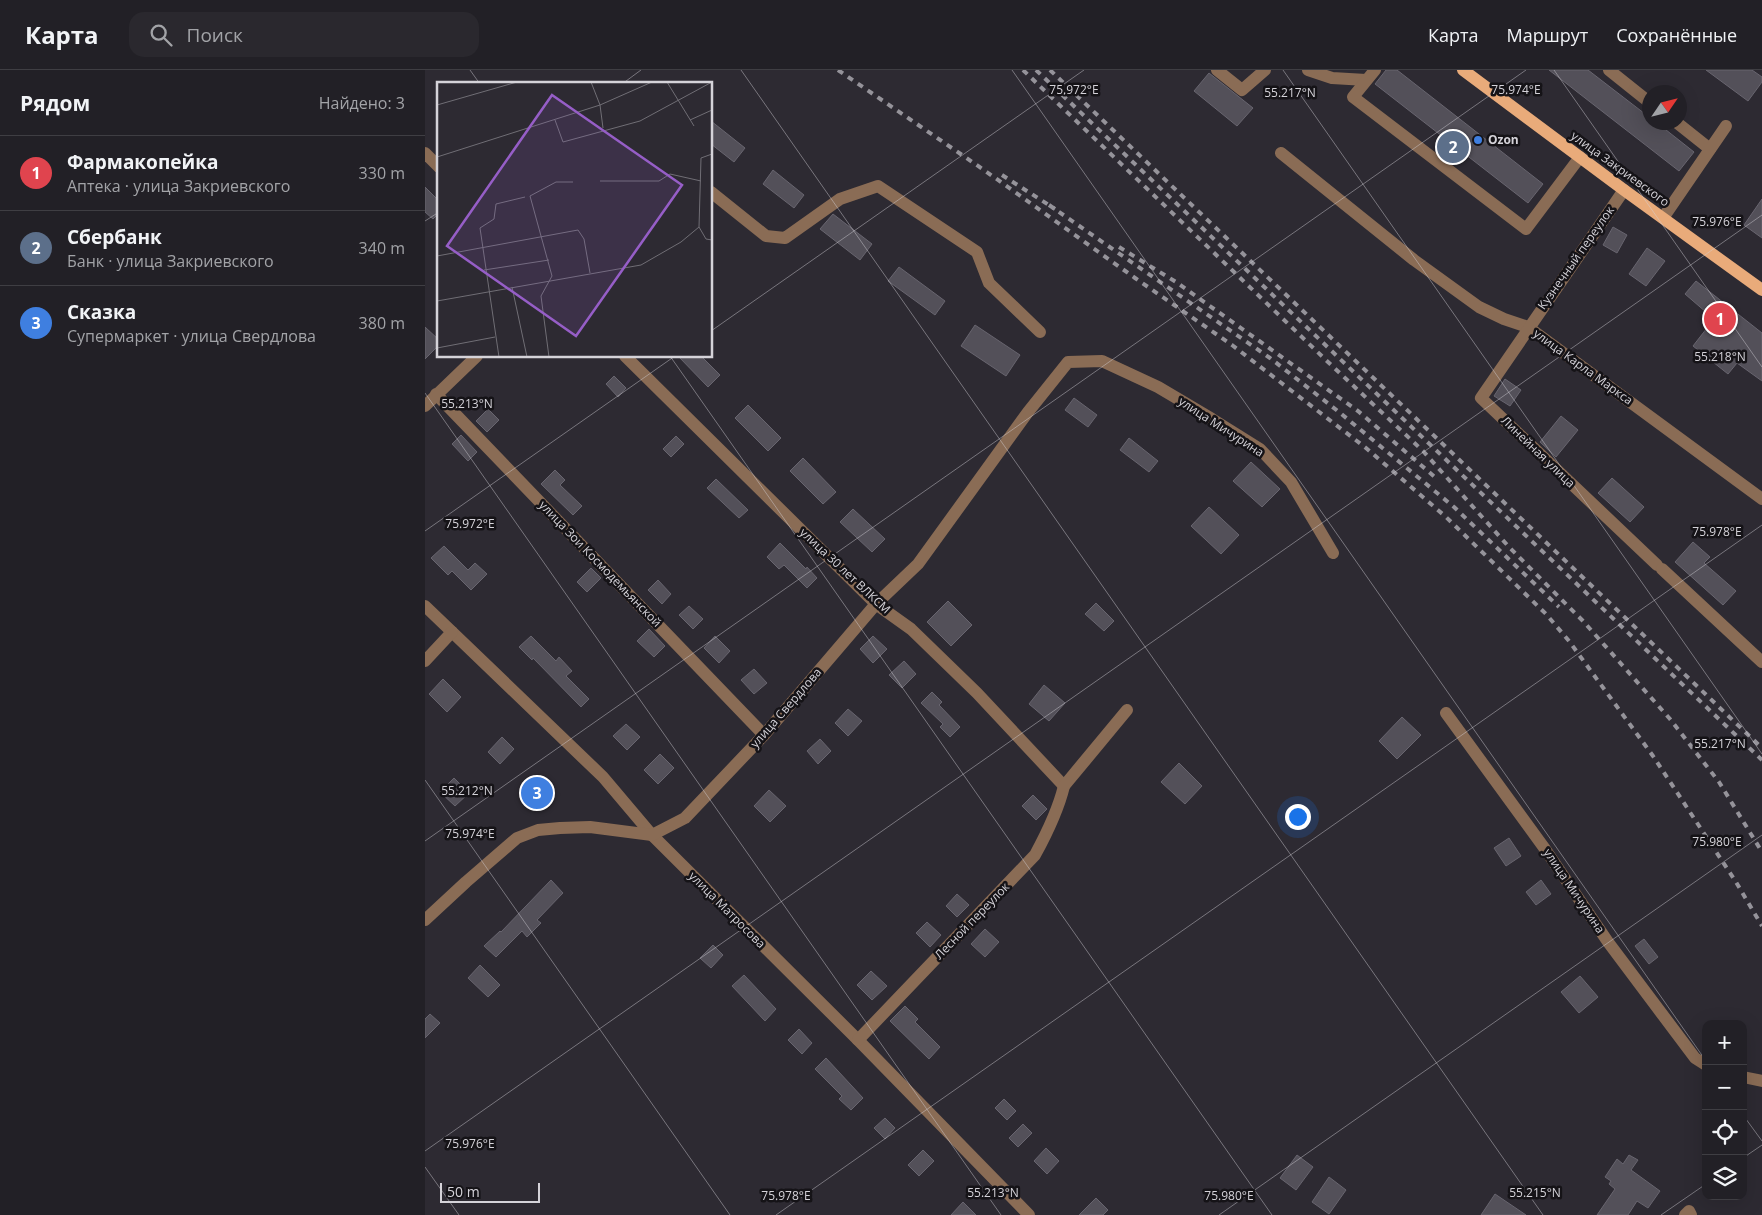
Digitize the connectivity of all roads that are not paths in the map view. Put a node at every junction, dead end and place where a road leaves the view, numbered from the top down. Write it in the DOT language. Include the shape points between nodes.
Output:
graph roads {
  1 [pos="1217,70"];
  2 [pos="1265,70"];
  3 [pos="1308,70"];
  4 [pos="1375,70"];
  5 [pos="1463,70"];
  6 [pos="1609,70"];
  7 [pos="1366,80"];
  8 [pos="1642,96"];
  9 [pos="1726,126"];
  10 [pos="1686,130"];
  11 [pos="1710,149"];
  12 [pos="425,153"];
  13 [pos="1281,153"];
  14 [pos="1580,157"];
  15 [pos="437,165"];
  16 [pos="1624,190"];
  17 [pos="713,194"];
  18 [pos="1663,218"];
  19 [pos="1762,290"];
  20 [pos="1528,327"];
  21 [pos="1040,332"];
  22 [pos="475,358"];
  23 [pos="627,358"];
  24 [pos="1068,362"];
  25 [pos="437,394"];
  26 [pos="425,406"];
  27 [pos="1762,499"];
  28 [pos="1333,553"];
  29 [pos="876,604"];
  30 [pos="425,606"];
  31 [pos="451,632"];
  32 [pos="425,660"];
  33 [pos="1762,662"];
  34 [pos="1127,710"];
  35 [pos="1447,714"];
  36 [pos="764,735"];
  37 [pos="1064,786"];
  38 [pos="652,835"];
  39 [pos="425,920"];
  40 [pos="858,1040"];
  41 [pos="1702,1062"];
  42 [pos="1747,1078"];
  43 [pos="1762,1081"];
  44 [pos="1029,1215"];
  45 [pos="1685,1215"];
  46 [pos="1691,1215"];
  1 -- 2 [label="street" via="1242,90"];
  3 -- 7 [label="street" via="1333,78"];
  4 -- 7 [label="street"];
  5 -- 14 [label="main road, улица Закриевского"];
  6 -- 8 [label="street"];
  7 -- 14 [label="street" via="1353,97 1526,229"];
  9 -- 11 [label="street"];
  10 -- 11 [label="street"];
  11 -- 18 [label="street"];
  12 -- 15 [label="street"];
  13 -- 20 [label="street, улица Карла Маркса" via="1413,260 1479,306"];
  14 -- 16 [label="main road, улица Закриевского"];
  16 -- 18 [label="main road, улица Закриевского"];
  16 -- 20 [label="street, Кузнечный переулок"];
  17 -- 21 [label="street" via="766,236 785,238 840,199 878,186 977,252 989,283"];
  18 -- 19 [label="main road, улица Закриевского"];
  20 -- 27 [label="street, улица Карла Маркса"];
  20 -- 33 [label="street, Линейная улица" via="1481,398"];
  22 -- 25 [label="street"];
  23 -- 29 [label="street, улица 30 лет ВЛКСМ"];
  24 -- 28 [label="street, улица Мичурина" via="1102,361 1158,387 1260,449 1291,482"];
  24 -- 29 [label="street, улица Свердлова" via="918,564"];
  25 -- 26 [label="street"];
  25 -- 36 [label="street, улица Зои Космодемьянской"];
  29 -- 36 [label="street, улица Свердлова"];
  29 -- 37 [label="street, улица 30 лет ВЛКСМ" via="911,629 977,693"];
  30 -- 31 [label="street, улица Матросова"];
  31 -- 32 [label="street"];
  31 -- 38 [label="street, улица Матросова" via="603,777"];
  34 -- 37 [label="street"];
  35 -- 41 [label="street, улица Мичурина" via="1608,942 1695,1058"];
  36 -- 38 [label="street, улица Свердлова" via="685,818"];
  37 -- 40 [label="street, Лесной переулок" via="1051,826 1035,855"];
  38 -- 39 [label="street" via="590,827 538,830 517,838 498,853"];
  38 -- 40 [label="street, улица Матросова"];
  40 -- 44 [label="street, улица Матросова"];
  42 -- 43 [label="street"];
  45 -- 46 [label="street" via="1689,1210"];
}
